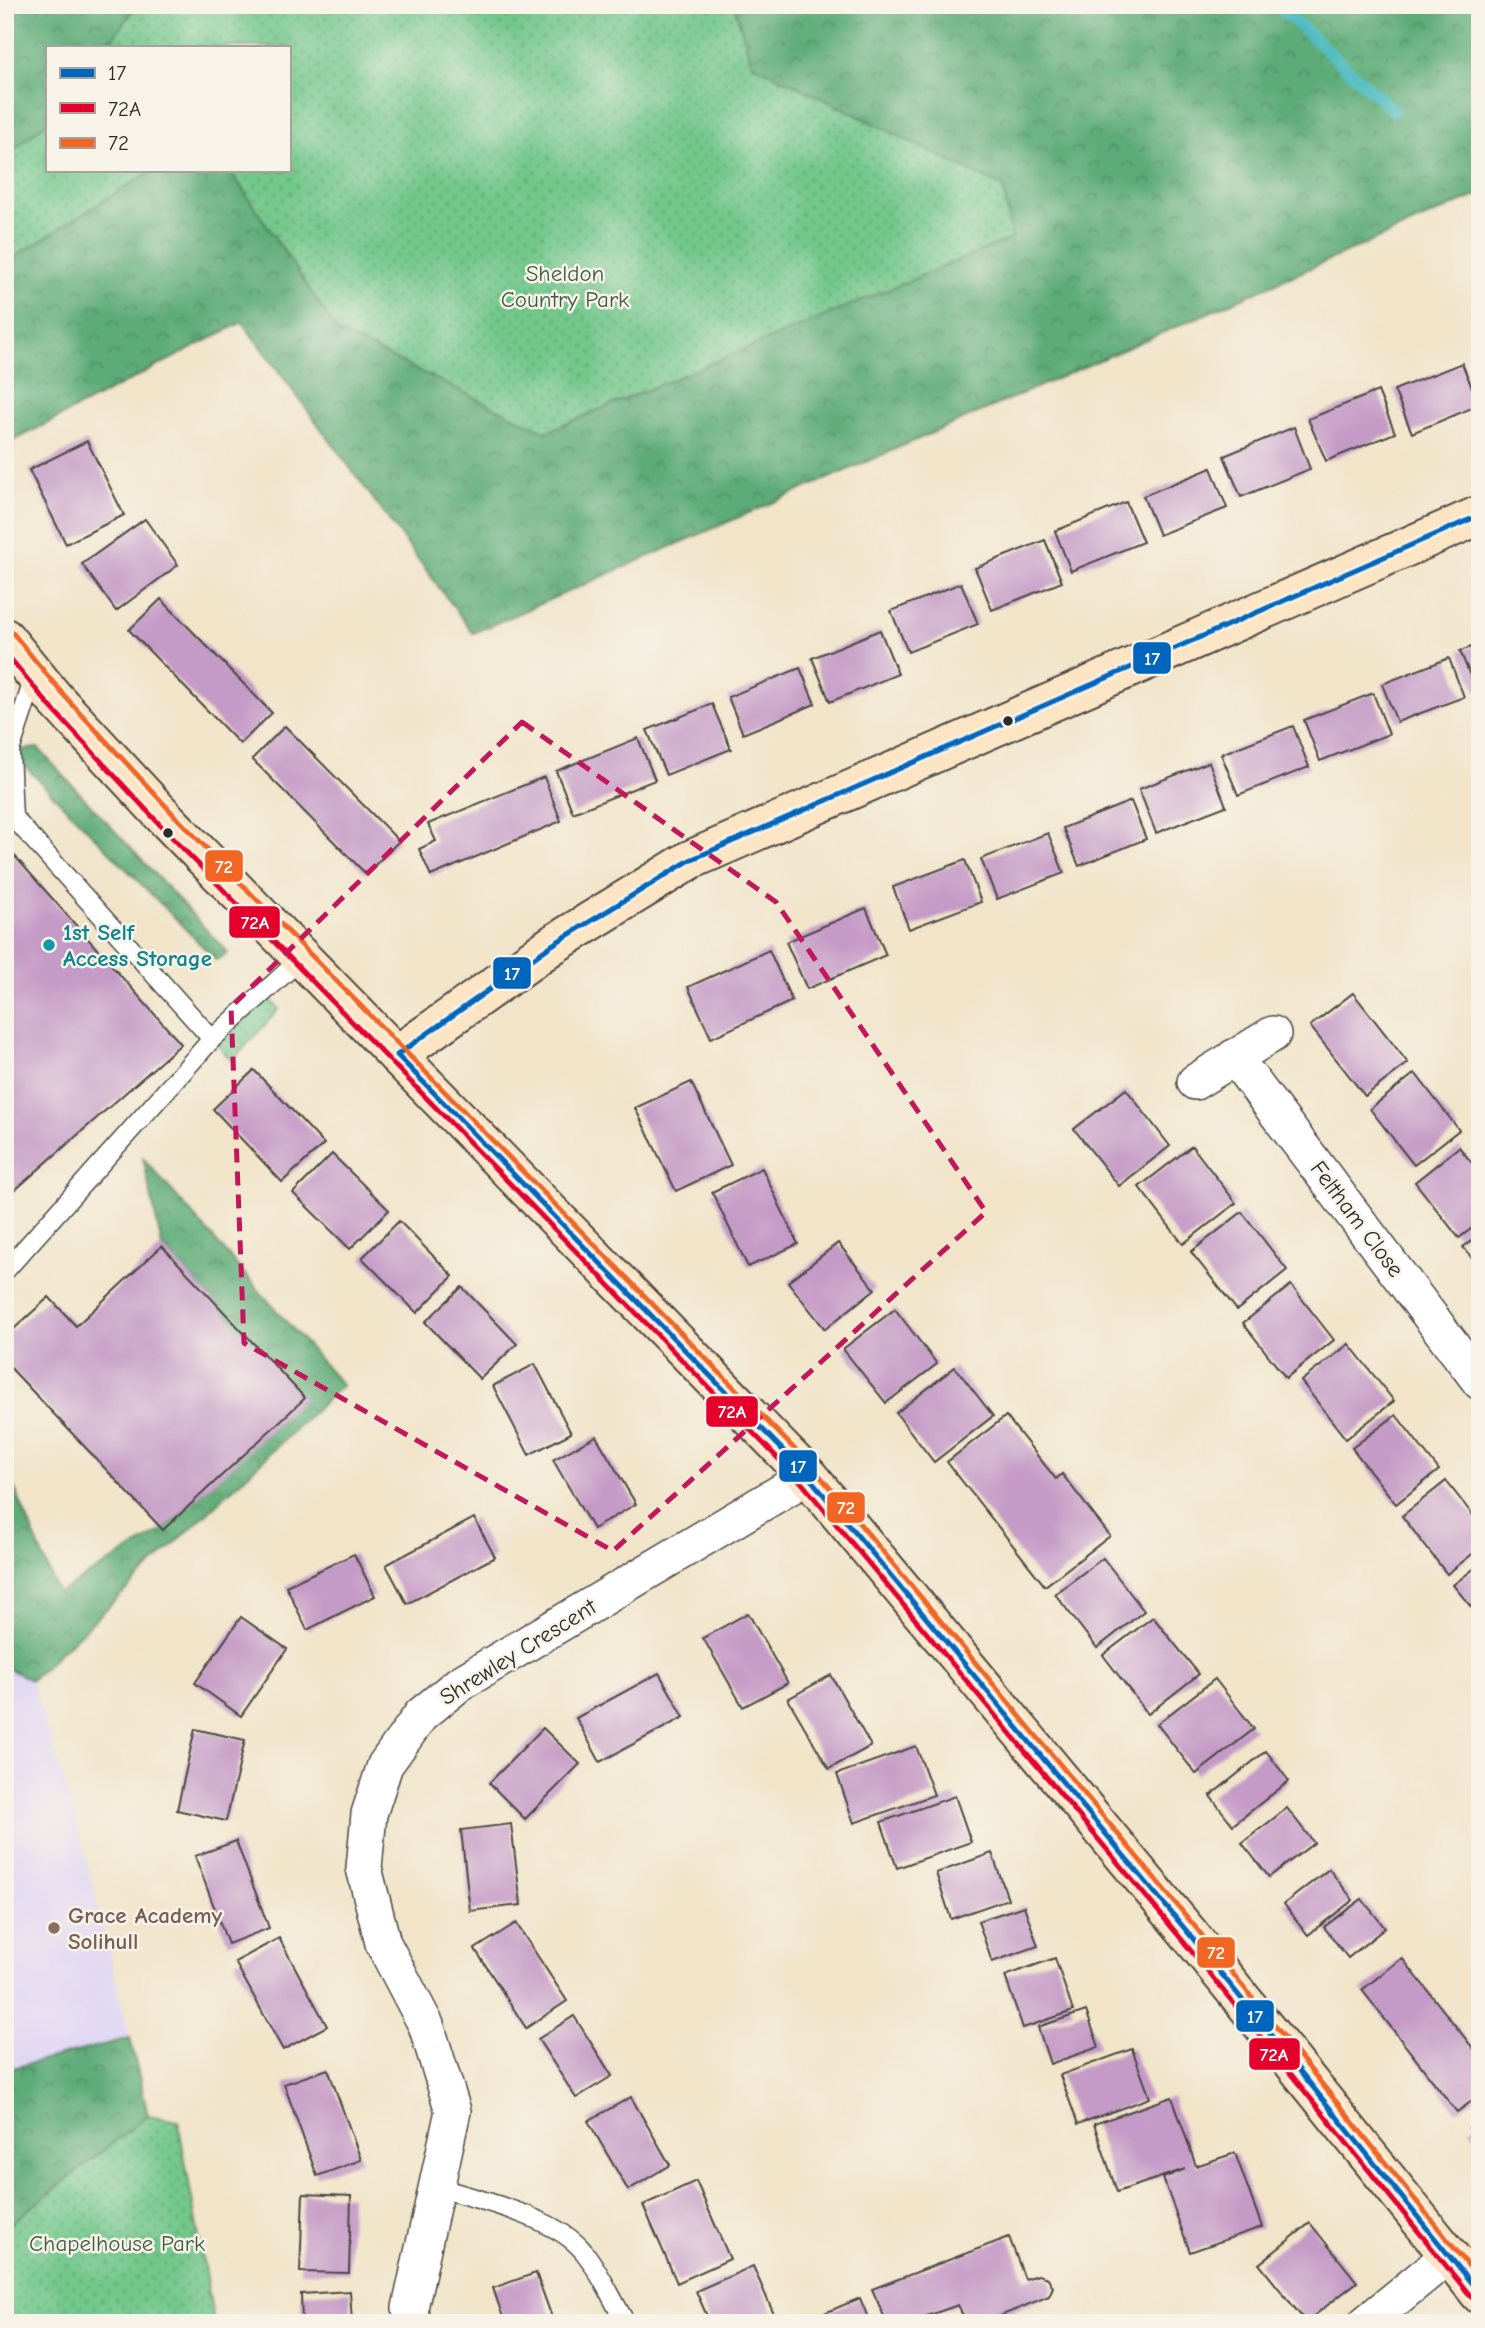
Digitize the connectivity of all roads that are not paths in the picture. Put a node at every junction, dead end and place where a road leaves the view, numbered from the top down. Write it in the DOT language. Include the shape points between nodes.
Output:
graph roads {
  1 [pos="1480,515"];
  2 [pos="5,638"];
  3 [pos="35,675"];
  4 [pos="302,958"];
  5 [pos="1273,1034"];
  6 [pos="212,1039"];
  7 [pos="397,1055"];
  8 [pos="1234,1057"];
  9 [pos="1195,1082"];
  10 [pos="5,1271"];
  11 [pos="1480,1382"];
  12 [pos="808,1476"];
  13 [pos="437,2187"];
  14 [pos="1447,2257"];
  15 [pos="1480,2294"];
  16 [pos="412,2323"];
  17 [pos="626,2323"];
  18 [pos="1366,2323"];
  1 -- 7 [label="street" via="690,860 552,945"];
  2 -- 3 [label="street"];
  3 -- 4 [label="street"];
  3 -- 6 [label="lane" via="10,751 13,817"];
  4 -- 6 [label="lane"];
  4 -- 7 [label="street"];
  5 -- 8 [label="street"];
  6 -- 10 [label="lane"];
  7 -- 12 [label="street"];
  8 -- 9 [label="street"];
  8 -- 11 [label="street, Feltham Close"];
  12 -- 13 [label="street, Shrewley Crescent" via="458,1684 421,1715 385,1765 369,1814 364,1868 383,1943 426,2025 453,2111"];
  12 -- 14 [label="street" via="1190,1935"];
  13 -- 16 [label="street, Shrewley Crescent" via="410,2308"];
  13 -- 17 [label="lane" via="534,2220 573,2241"];
  14 -- 15 [label="street"];
  14 -- 18 [label="street"];
}
